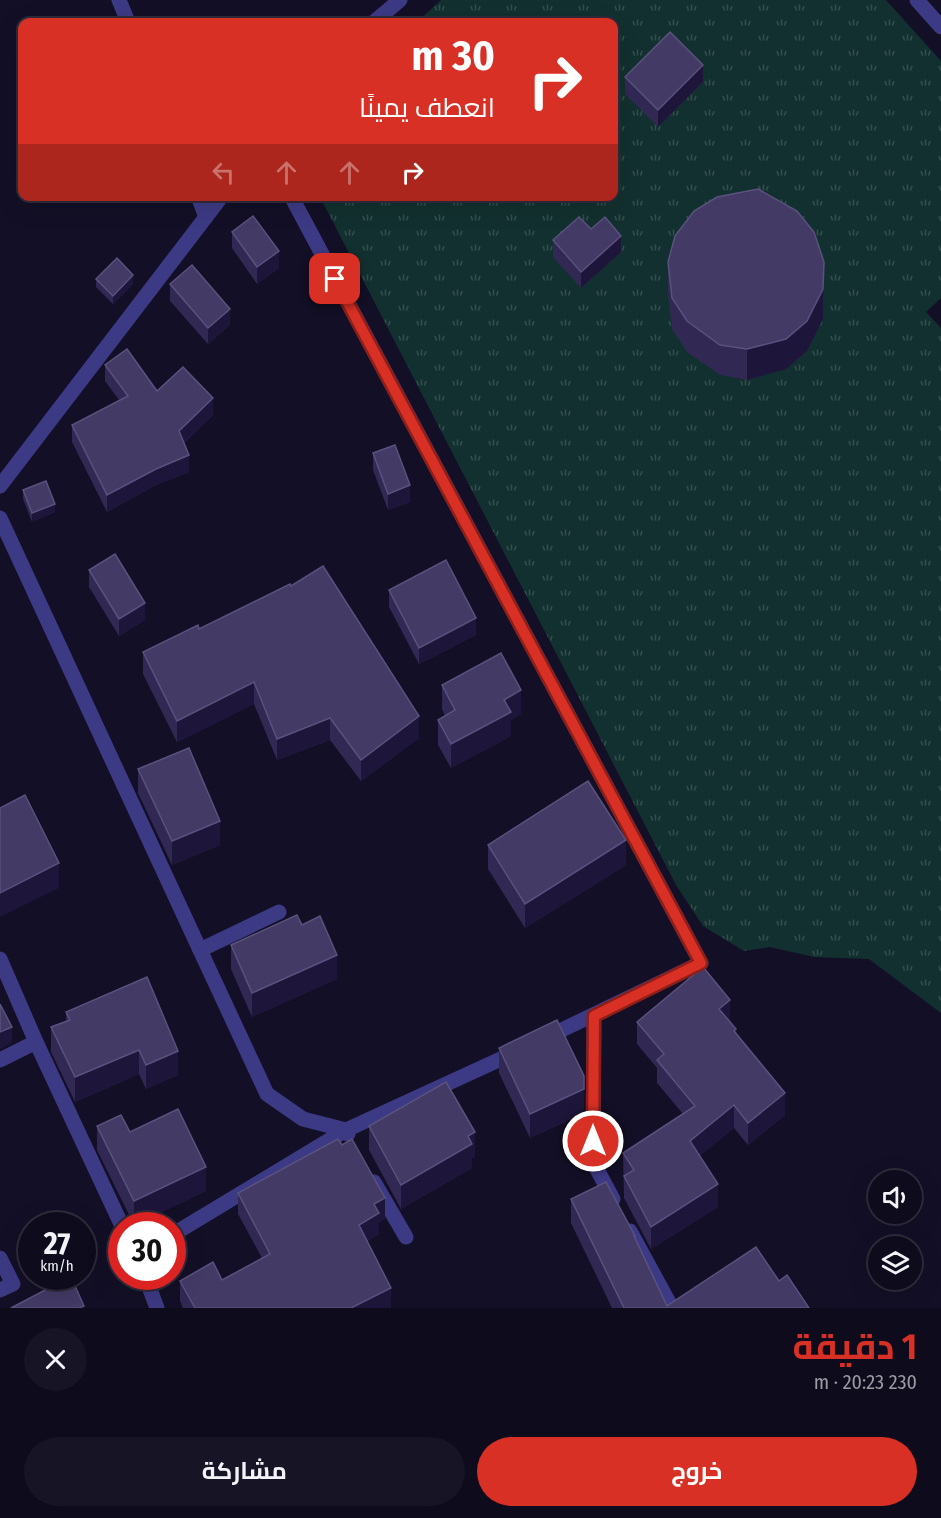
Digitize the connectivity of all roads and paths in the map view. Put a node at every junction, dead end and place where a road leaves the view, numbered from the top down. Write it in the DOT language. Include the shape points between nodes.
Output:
graph roads {
  1 [pos="119,0"];
  2 [pos="400,0"];
  3 [pos="917,0"];
  4 [pos="126,18"];
  5 [pos="379,18"];
  6 [pos="941,27"];
  7 [pos="200,201"];
  8 [pos="218,201"];
  9 [pos="294,201"];
  10 [pos="206,217"];
  11 [pos="0,486"];
  12 [pos="0,518"];
  13 [pos="279,912"];
  14 [pos="200,950"];
  15 [pos="0,960"];
  16 [pos="594,1016"];
  17 [pos="36,1042"];
  18 [pos="0,1060"];
  19 [pos="346,1130"];
  20 [pos="356,1149"];
  21 [pos="367,1169"];
  22 [pos="115,1212"];
  23 [pos="186,1227"];
  24 [pos="406,1238"];
  25 [pos="0,1258"];
  26 [pos="0,1290"];
  27 [pos="150,1290"];
  28 [pos="157,1308"];
  29 [pos="672,1308"];
  1 -- 4 [label="street"];
  2 -- 5 [label="street"];
  3 -- 6 [label="street"];
  7 -- 10 [label="street"];
  8 -- 10 [label="street"];
  9 -- 16 [label="street" via="701,963"];
  10 -- 11 [label="street"];
  12 -- 14 [label="street"];
  13 -- 14 [label="street"];
  14 -- 19 [label="street" via="267,1094 303,1119"];
  15 -- 17 [label="street"];
  16 -- 19 [label="street"];
  16 -- 29 [label="street" via="593,1162"];
  17 -- 18 [label="street"];
  17 -- 22 [label="street"];
  19 -- 20 [label="street"];
  19 -- 23 [label="street"];
  21 -- 24 [label="street"];
  25 -- 26 [label="street" via="13,1284"];
  27 -- 28 [label="street"];
}
